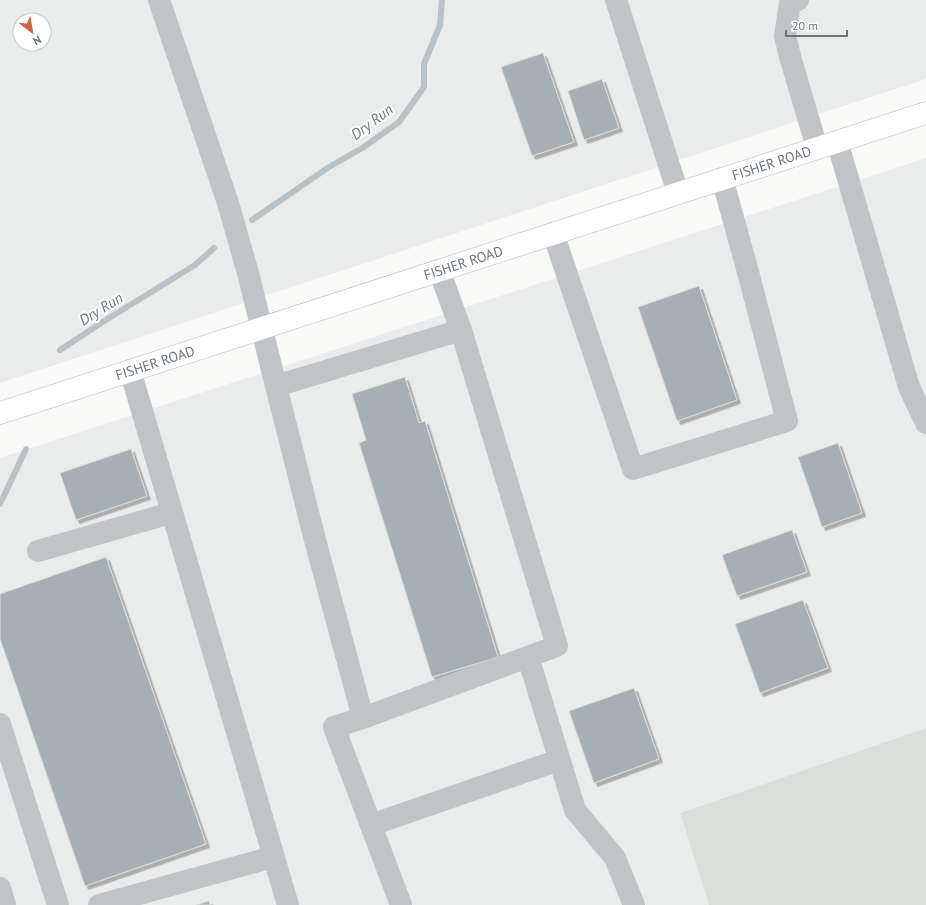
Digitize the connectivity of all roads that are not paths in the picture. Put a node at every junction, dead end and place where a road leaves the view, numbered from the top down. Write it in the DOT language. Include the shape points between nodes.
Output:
graph roads {
  1 [pos="159,0"];
  2 [pos="616,0"];
  3 [pos="798,0"];
  4 [pos="926,113"];
  5 [pos="827,144"];
  6 [pos="722,178"];
  7 [pos="678,192"];
  8 [pos="553,233"];
  9 [pos="439,270"];
  10 [pos="261,329"];
  11 [pos="461,330"];
  12 [pos="130,370"];
  13 [pos="276,386"];
  14 [pos="0,413"];
  15 [pos="926,423"];
  16 [pos="172,512"];
  17 [pos="38,551"];
  18 [pos="528,657"];
  19 [pos="363,718"];
  20 [pos="2,735"];
  21 [pos="559,760"];
  22 [pos="371,825"];
  23 [pos="273,856"];
  24 [pos="0,888"];
  25 [pos="5,905"];
  26 [pos="58,905"];
  27 [pos="99,905"];
  28 [pos="288,905"];
  29 [pos="401,905"];
  30 [pos="634,905"];
  1 -- 10 [label="street" via="228,203"];
  2 -- 7 [label="street"];
  3 -- 5 [label="street" via="790,3 785,36 791,60"];
  4 -- 5 [label="main road, FISHER ROAD"];
  5 -- 6 [label="main road, FISHER ROAD"];
  5 -- 15 [label="street" via="909,387"];
  6 -- 7 [label="main road, FISHER ROAD"];
  6 -- 8 [label="street" via="787,421 633,469"];
  7 -- 8 [label="main road, FISHER ROAD"];
  8 -- 9 [label="main road, FISHER ROAD"];
  9 -- 10 [label="main road, FISHER ROAD"];
  9 -- 11 [label="street"];
  10 -- 12 [label="main road, FISHER ROAD"];
  10 -- 13 [label="street"];
  11 -- 13 [label="street"];
  11 -- 18 [label="street" via="557,646"];
  12 -- 14 [label="main road, FISHER ROAD"];
  12 -- 16 [label="street"];
  13 -- 19 [label="street"];
  16 -- 17 [label="street"];
  16 -- 23 [label="street"];
  18 -- 19 [label="street"];
  18 -- 21 [label="street"];
  19 -- 22 [label="street" via="334,727"];
  20 -- 26 [label="street"];
  21 -- 22 [label="street"];
  21 -- 30 [label="street" via="575,810 615,858"];
  22 -- 29 [label="street"];
  23 -- 27 [label="street"];
  23 -- 28 [label="street"];
  24 -- 25 [label="street"];
}
